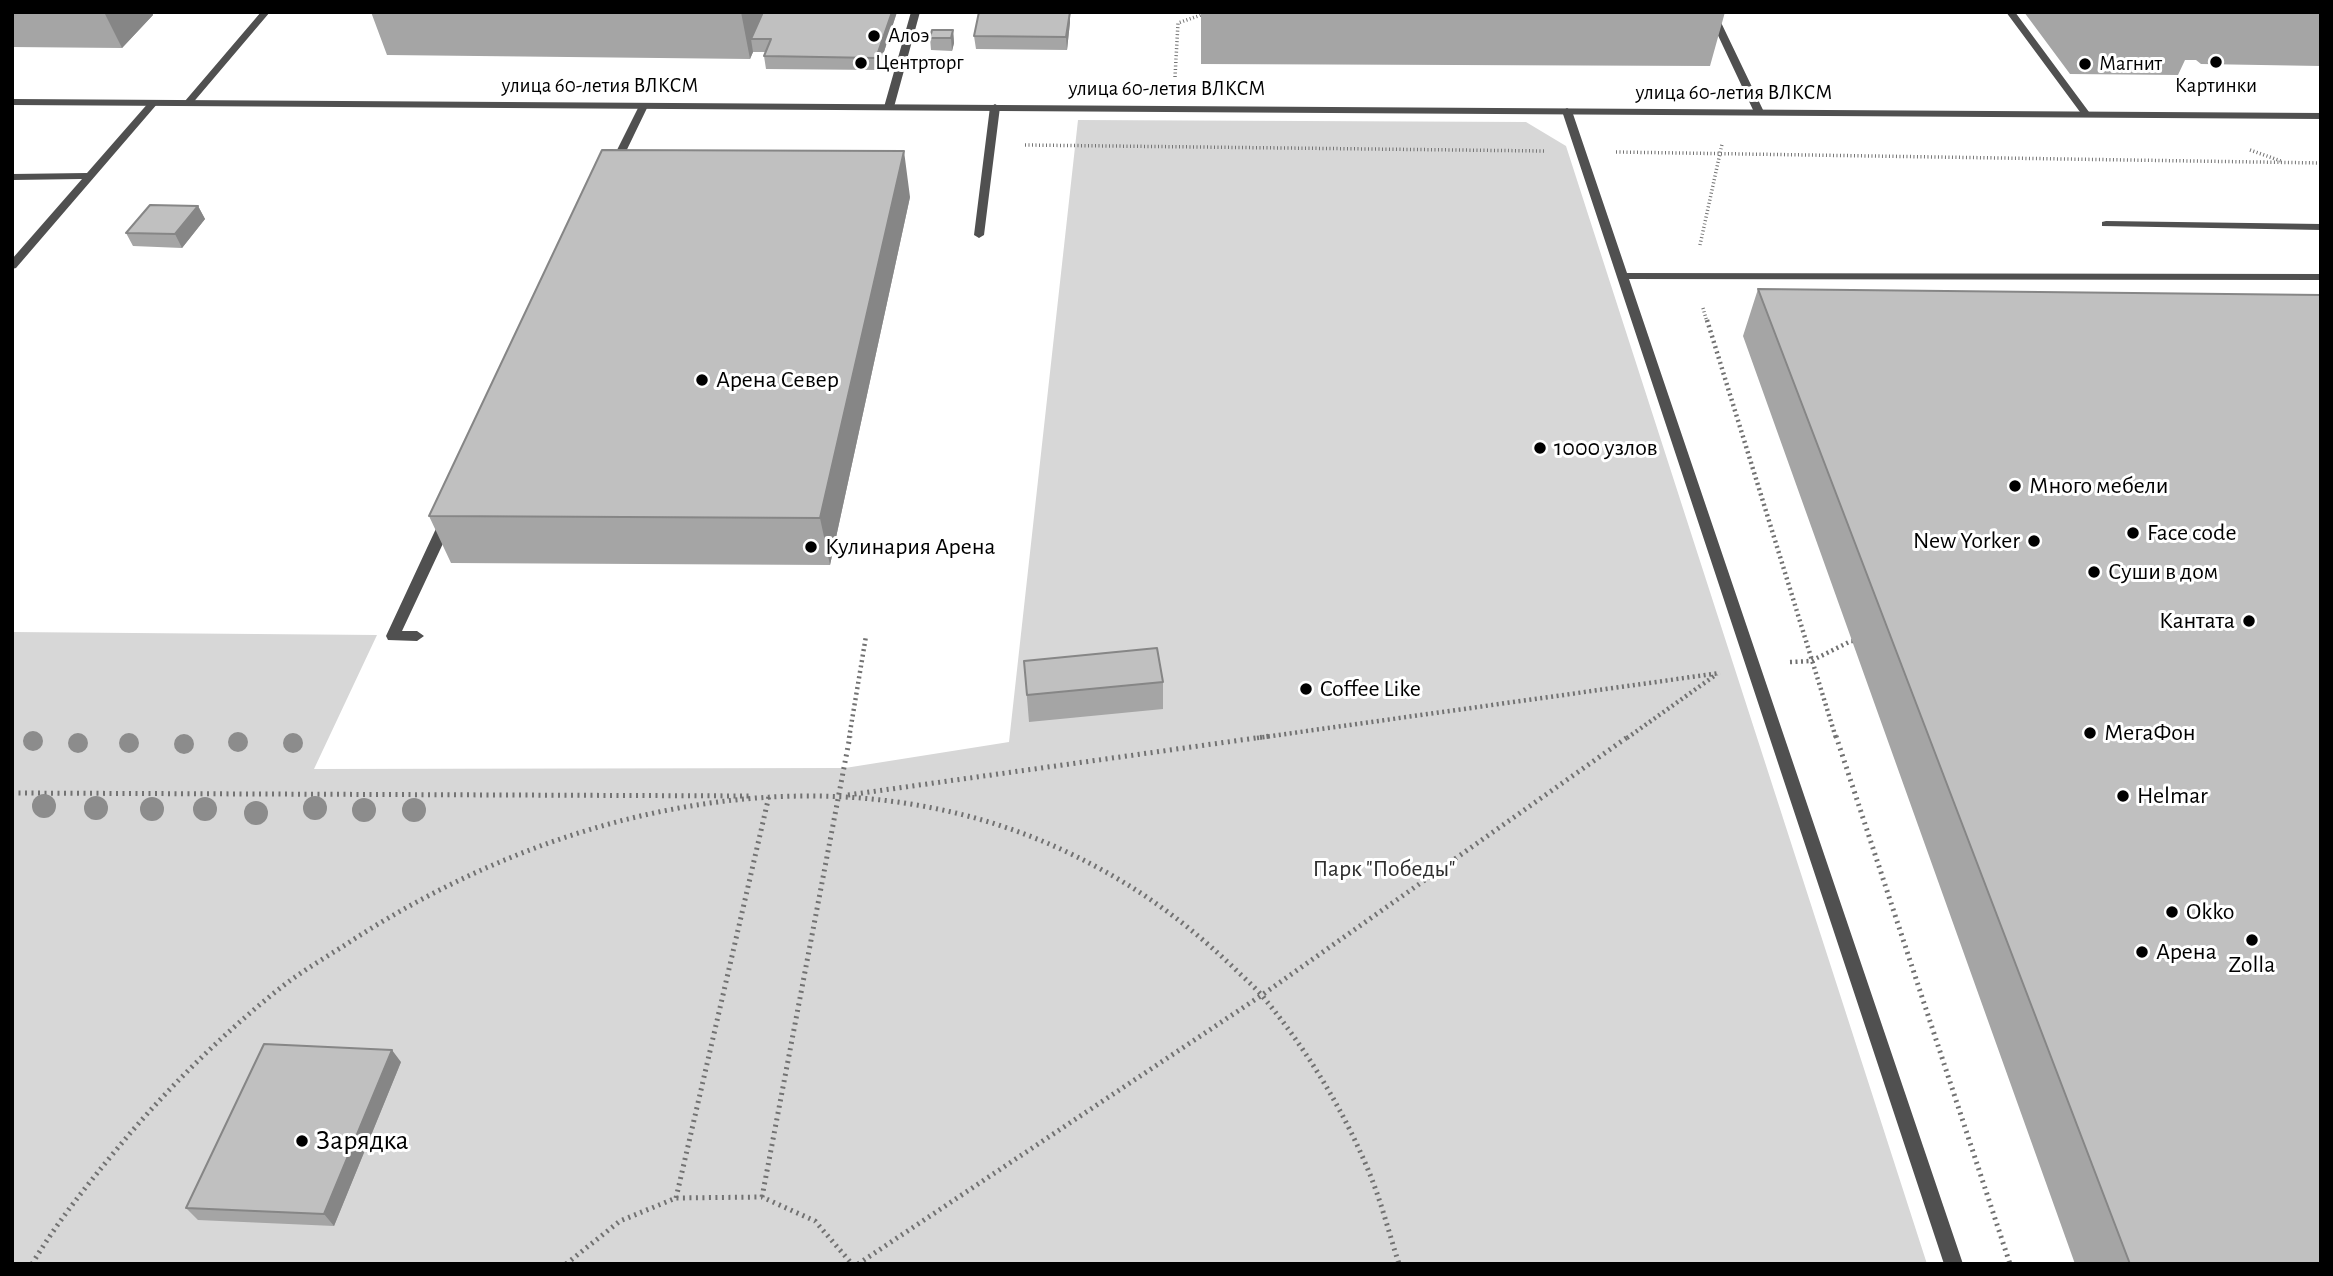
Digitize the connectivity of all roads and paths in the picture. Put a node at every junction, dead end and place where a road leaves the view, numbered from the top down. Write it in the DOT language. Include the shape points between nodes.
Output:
graph roads {
  1 [pos="267,12"];
  2 [pos="916,12"];
  3 [pos="2010,12"];
  4 [pos="1201,15"];
  5 [pos="1712,15"];
  6 [pos="1700,18"];
  7 [pos="1175,82"];
  8 [pos="12,102"];
  9 [pos="153,103"];
  10 [pos="188,103"];
  11 [pos="643,106"];
  12 [pos="889,107"];
  13 [pos="995,107"];
  14 [pos="1567,111"];
  15 [pos="1733,112"];
  16 [pos="1759,112"];
  17 [pos="2086,114"];
  18 [pos="2321,116"];
  19 [pos="989,145"];
  20 [pos="1581,152"];
  21 [pos="1718,154"];
  22 [pos="2321,163"];
  23 [pos="610,174"];
  24 [pos="90,176"];
  25 [pos="12,177"];
  26 [pos="2106,225"];
  27 [pos="2321,227"];
  28 [pos="979,235"];
  29 [pos="12,266"];
  30 [pos="1622,276"];
  31 [pos="1694,276"];
  32 [pos="2321,276"];
  33 [pos="452,511"];
  34 [pos="417,636"];
  35 [pos="866,636"];
  36 [pos="1851,641"];
  37 [pos="1865,641"];
  38 [pos="12,793"];
  39 [pos="769,796"];
  40 [pos="840,796"];
  41 [pos="1262,995"];
  42 [pos="762,1197"];
  43 [pos="676,1198"];
  44 [pos="32,1264"];
  45 [pos="566,1264"];
  46 [pos="852,1264"];
  47 [pos="858,1264"];
  48 [pos="1399,1264"];
  49 [pos="1954,1264"];
  50 [pos="2010,1264"];
  1 -- 10 [label="street"];
  2 -- 12 [label="street"];
  3 -- 17 [label="street"];
  4 -- 7 [label="path" via="1178,23"];
  5 -- 6 [label="street"];
  5 -- 16 [label="street"];
  8 -- 9 [label="street, улица 60-летия ВЛКСМ"];
  9 -- 10 [label="street, улица 60-летия ВЛКСМ"];
  9 -- 24 [label="street"];
  10 -- 11 [label="street, улица 60-летия ВЛКСМ"];
  11 -- 12 [label="street, улица 60-летия ВЛКСМ"];
  11 -- 23 [label="street"];
  12 -- 13 [label="street, улица 60-летия ВЛКСМ"];
  13 -- 14 [label="street, улица 60-летия ВЛКСМ"];
  13 -- 19 [label="street"];
  14 -- 15 [label="street, улица 60-летия ВЛКСМ"];
  14 -- 20 [label="street"];
  15 -- 16 [label="street, улица 60-летия ВЛКСМ"];
  15 -- 21 [label="path"];
  16 -- 17 [label="street, улица 60-летия ВЛКСМ"];
  17 -- 18 [label="street, улица 60-летия ВЛКСМ"];
  19 -- 20 [label="path"];
  19 -- 28 [label="street"];
  20 -- 21 [label="path"];
  20 -- 30 [label="street"];
  21 -- 22 [label="path"];
  21 -- 31 [label="path"];
  24 -- 25 [label="street"];
  24 -- 29 [label="street"];
  26 -- 27 [label="street"];
  30 -- 31 [label="street"];
  30 -- 49 [label="street"];
  31 -- 32 [label="street"];
  31 -- 50 [label="path" via="1811,661"];
  33 -- 34 [label="street" via="393,636"];
  35 -- 40 [label="path"];
  36 -- 37 [label="path"];
  38 -- 39 [label="path"];
  39 -- 40 [label="path"];
  39 -- 43 [label="path"];
  39 -- 44 [label="path" via="648,813 524,850 401,908 280,988 164,1092 58,1220"];
  40 -- 41 [label="path" via="935,808 1026,834 1111,873 1190,926"];
  40 -- 41 [label="path" via="1718,673"];
  40 -- 42 [label="path"];
  41 -- 47 [label="path"];
  41 -- 48 [label="path" via="1327,1088 1369,1172"];
  42 -- 43 [label="path"];
  42 -- 46 [label="path" via="815,1221"];
  43 -- 45 [label="path" via="620,1221"];
}
